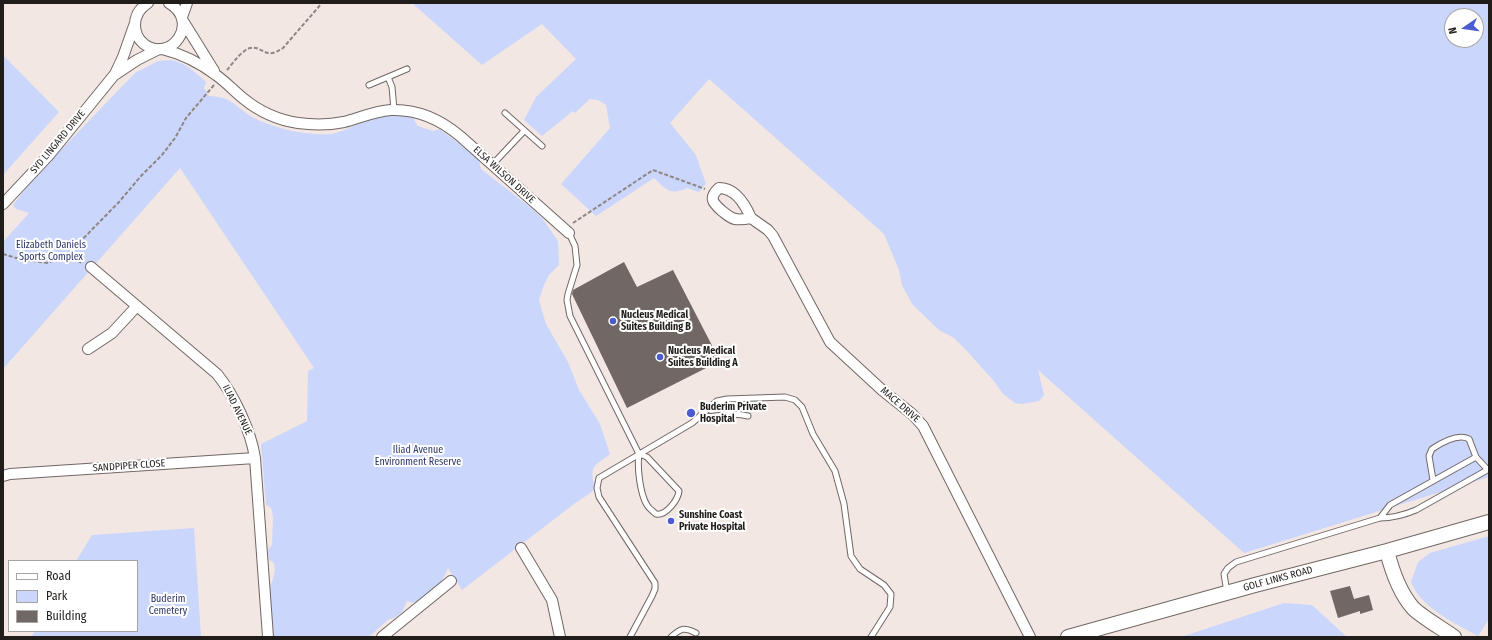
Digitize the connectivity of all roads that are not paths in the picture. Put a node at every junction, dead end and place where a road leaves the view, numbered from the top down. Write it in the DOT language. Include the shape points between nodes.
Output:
graph roads {
  1 [pos="148,3"];
  2 [pos="170,3"];
  3 [pos="187,3"];
  4 [pos="182,19"];
  5 [pos="135,24"];
  6 [pos="161,49"];
  7 [pos="407,69"];
  8 [pos="218,77"];
  9 [pos="388,77"];
  10 [pos="112,78"];
  11 [pos="369,85"];
  12 [pos="394,110"];
  13 [pos="505,113"];
  14 [pos="524,131"];
  15 [pos="542,146"];
  16 [pos="492,164"];
  17 [pos="3,204"];
  18 [pos="751,218"];
  19 [pos="566,231"];
  20 [pos="91,267"];
  21 [pos="138,306"];
  22 [pos="88,349"];
  23 [pos="748,416"];
  24 [pos="699,418"];
  25 [pos="640,454"];
  26 [pos="1476,457"];
  27 [pos="255,458"];
  28 [pos="1488,469"];
  29 [pos="3,476"];
  30 [pos="1433,480"];
  31 [pos="1380,518"];
  32 [pos="1489,522"];
  33 [pos="521,548"];
  34 [pos="1387,551"];
  35 [pos="451,581"];
  36 [pos="1227,593"];
  37 [pos="696,633"];
  38 [pos="268,637"];
  39 [pos="382,637"];
  40 [pos="560,637"];
  41 [pos="630,637"];
  42 [pos="671,637"];
  43 [pos="871,637"];
  44 [pos="1030,637"];
  45 [pos="1068,637"];
  46 [pos="1454,637"];
  1 -- 5 [label="street, SYD LINGARD DRIVE" via="139,11"];
  2 -- 4 [label="street, ELSA WILSON DRIVE"];
  3 -- 4 [label="street"];
  4 -- 6 [label="street, SYD LINGARD DRIVE" via="179,39"];
  4 -- 8 [label="street, ELSA WILSON DRIVE"];
  5 -- 6 [label="street, ELSA WILSON DRIVE" via="136,32 143,43"];
  5 -- 10 [label="street, SYD LINGARD DRIVE"];
  6 -- 8 [label="street, ELSA WILSON DRIVE" via="186,56"];
  6 -- 10 [label="street, SYD LINGARD DRIVE" via="137,60"];
  7 -- 9 [label="lane"];
  8 -- 12 [label="street, ELSA WILSON DRIVE" via="257,108 288,121 331,124"];
  9 -- 11 [label="lane"];
  9 -- 12 [label="lane" via="392,87"];
  10 -- 17 [label="street, SYD LINGARD DRIVE" via="49,155"];
  12 -- 16 [label="street, ELSA WILSON DRIVE" via="410,111 440,121"];
  13 -- 14 [label="lane"];
  14 -- 15 [label="lane"];
  14 -- 16 [label="lane"];
  16 -- 19 [label="street, ELSA WILSON DRIVE"];
  18 -- 18 [label="street, MACE DRIVE" via="742,201 729,190 719,188 714,192 714,203 729,217 740,220"];
  18 -- 44 [label="street, MACE DRIVE" via="773,236 830,342 923,426"];
  19 -- 25 [label="lane, ELSA WILSON DRIVE" via="575,246 577,265 568,294 570,316"];
  20 -- 21 [label="street, ILIAD AVENUE"];
  21 -- 22 [label="street" via="112,333"];
  21 -- 27 [label="street, ILIAD AVENUE" via="206,363 223,381 248,430"];
  23 -- 24 [label="lane" via="739,414"];
  24 -- 25 [label="lane"];
  24 -- 43 [label="lane" via="713,404 722,400 785,397 799,402 813,434 837,475 851,556 860,569 884,585 891,594 890,607"];
  25 -- 25 [label="lane, ELSA WILSON DRIVE" via="647,457 679,491 677,498 661,515 648,507 642,492 638,462"];
  25 -- 41 [label="lane" via="602,475 597,482 601,500 655,583 652,596"];
  26 -- 28 [label="lane"];
  26 -- 30 [label="lane"];
  26 -- 30 [label="lane" via="1469,439 1464,436 1437,446 1432,449 1430,456"];
  27 -- 29 [label="street, SANDPIPER CLOSE"];
  27 -- 38 [label="street, ILIAD AVENUE"];
  28 -- 31 [label="lane" via="1416,510 1398,517"];
  30 -- 31 [label="lane" via="1390,505"];
  31 -- 36 [label="lane" via="1236,562 1224,574"];
  32 -- 34 [label="main road, GOLF LINKS ROAD"];
  33 -- 40 [label="street" via="552,600"];
  34 -- 36 [label="main road, GOLF LINKS ROAD"];
  34 -- 46 [label="main road" via="1392,572 1414,608"];
  35 -- 39 [label="street"];
  36 -- 45 [label="main road, GOLF LINKS ROAD"];
  37 -- 42 [label="lane" via="683,629"];
}
